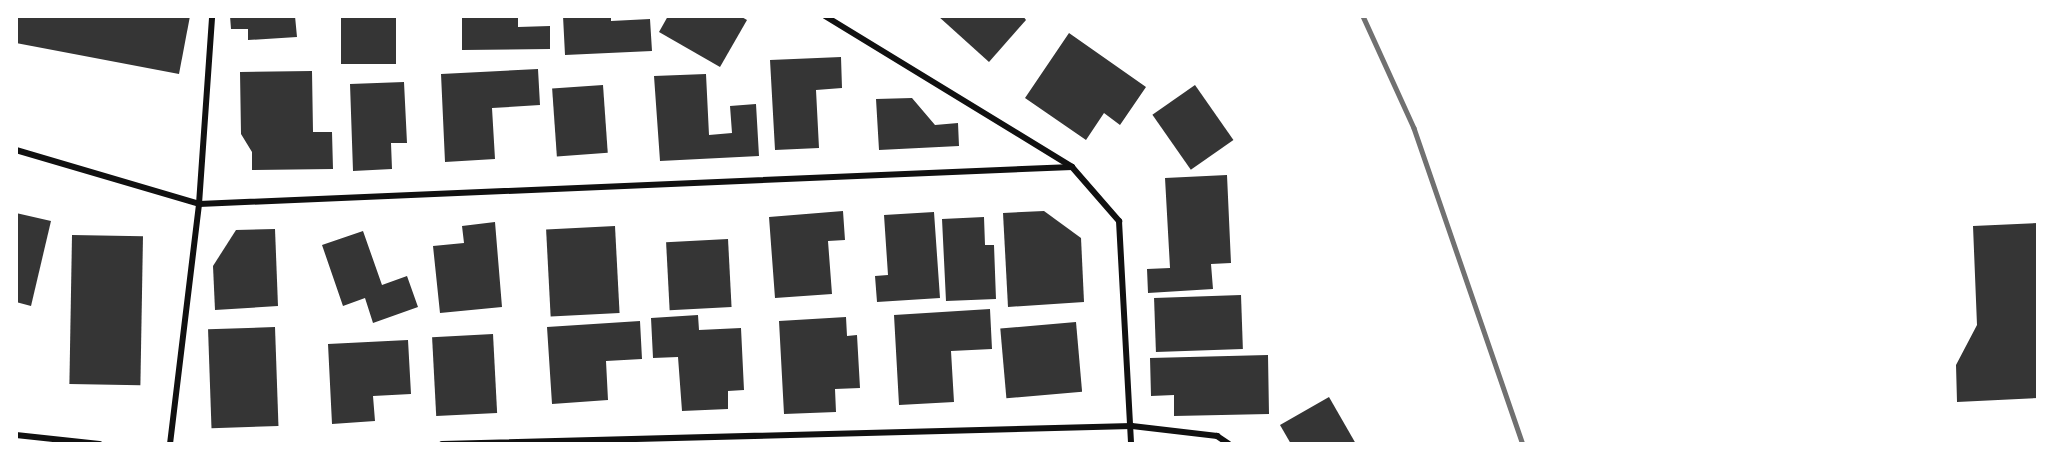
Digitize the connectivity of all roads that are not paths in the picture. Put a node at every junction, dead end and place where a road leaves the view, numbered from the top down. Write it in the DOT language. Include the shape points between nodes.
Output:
graph roads {
  1 [pos="212,16"];
  2 [pos="825,16"];
  3 [pos="16,150"];
  4 [pos="1072,167"];
  5 [pos="199,204"];
  6 [pos="1132,426"];
  7 [pos="16,435"];
  8 [pos="99,444"];
  9 [pos="170,444"];
  10 [pos="442,444"];
  11 [pos="1131,444"];
  12 [pos="1229,444"];
  1 -- 5 [label="street"];
  2 -- 4 [label="street"];
  3 -- 5 [label="street"];
  4 -- 5 [label="street"];
  4 -- 6 [label="street" via="1119,221"];
  5 -- 9 [label="street"];
  6 -- 10 [label="street"];
  6 -- 11 [label="street"];
  6 -- 12 [label="street" via="1217,436"];
  7 -- 8 [label="street"];
}
